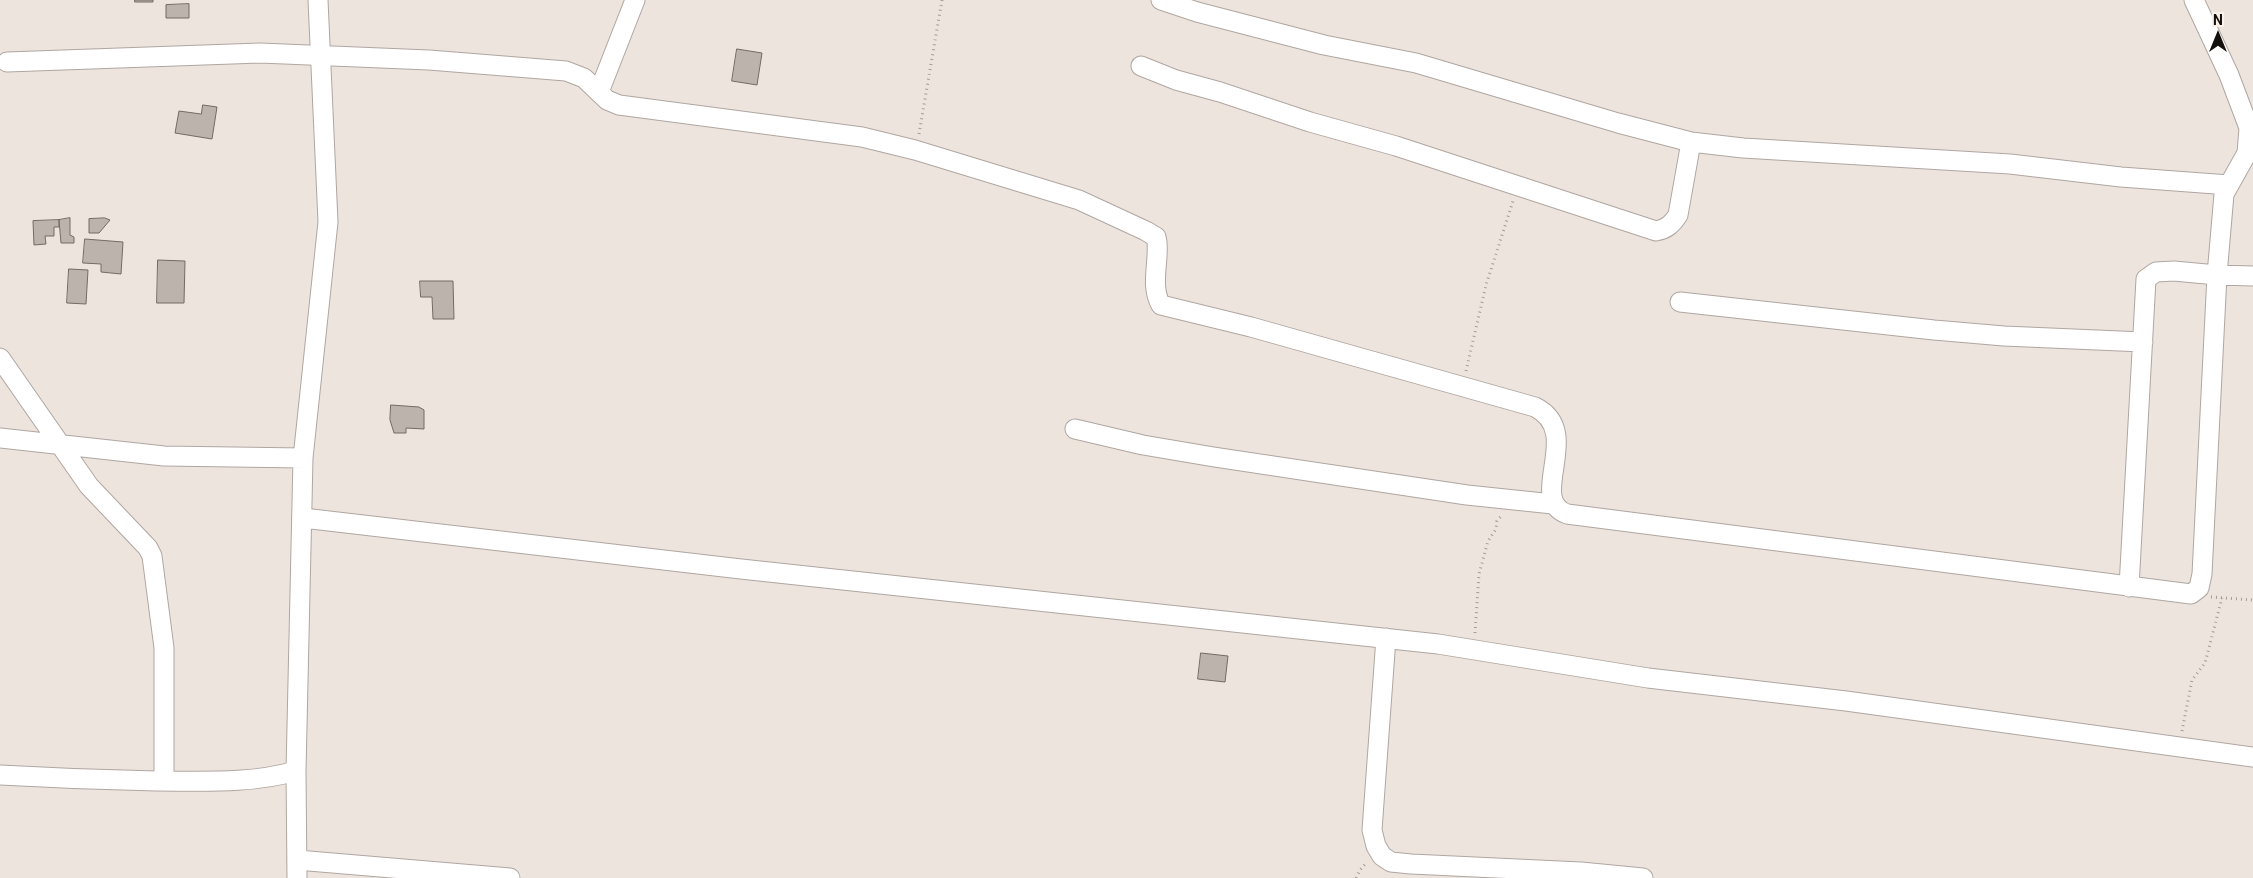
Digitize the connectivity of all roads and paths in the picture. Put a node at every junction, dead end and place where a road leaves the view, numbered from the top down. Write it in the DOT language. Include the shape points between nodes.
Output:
graph roads {
  1 [pos="318,0"];
  2 [pos="635,0"];
  3 [pos="942,0"];
  4 [pos="1161,0"];
  5 [pos="2194,0"];
  6 [pos="322,54"];
  7 [pos="8,62"];
  8 [pos="1141,66"];
  9 [pos="599,92"];
  10 [pos="1691,142"];
  11 [pos="915,150"];
  12 [pos="1519,185"];
  13 [pos="2229,185"];
  14 [pos="2217,276"];
  15 [pos="2253,276"];
  16 [pos="1680,302"];
  17 [pos="2143,342"];
  18 [pos="0,358"];
  19 [pos="1460,385"];
  20 [pos="1075,429"];
  21 [pos="0,438"];
  22 [pos="60,445"];
  23 [pos="303,458"];
  24 [pos="1516,500"];
  25 [pos="1553,504"];
  26 [pos="303,518"];
  27 [pos="2129,586"];
  28 [pos="2191,594"];
  29 [pos="2222,598"];
  30 [pos="2253,600"];
  31 [pos="1386,638"];
  32 [pos="1473,651"];
  33 [pos="2179,747"];
  34 [pos="2253,757"];
  35 [pos="296,771"];
  36 [pos="0,775"];
  37 [pos="164,781"];
  38 [pos="297,869"];
  39 [pos="510,878"];
  40 [pos="1644,878"];
  1 -- 6 [label="street"];
  2 -- 9 [label="street"];
  3 -- 11 [label="path"];
  4 -- 10 [label="street" via="1324,46 1416,63"];
  5 -- 13 [label="street" via="2229,75 2248,128 2247,153"];
  6 -- 7 [label="street" via="260,53"];
  6 -- 9 [label="street" via="566,71 584,78"];
  6 -- 23 [label="street" via="328,222"];
  8 -- 12 [label="street" via="1176,80"];
  9 -- 11 [label="street" via="619,105 862,137"];
  10 -- 12 [label="street" via="1678,215 1664,230 1641,227"];
  10 -- 13 [label="street" via="2010,164"];
  11 -- 19 [label="street" via="1079,200 1156,237 1156,289 1161,305"];
  12 -- 19 [label="path" via="1488,276 1468,367"];
  13 -- 14 [label="street" via="2224,194"];
  14 -- 15 [label="street"];
  14 -- 17 [label="street" via="2174,271 2156,272 2149,276 2145,285"];
  14 -- 28 [label="street" via="2202,574 2199,588"];
  16 -- 17 [label="street" via="1934,330"];
  17 -- 27 [label="street"];
  18 -- 22 [label="street"];
  19 -- 25 [label="street" via="1547,412 1556,435"];
  20 -- 24 [label="street" via="1214,458"];
  21 -- 22 [label="street"];
  22 -- 23 [label="street" via="164,456"];
  22 -- 37 [label="street" via="89,486 152,556 164,648"];
  23 -- 26 [label="street"];
  24 -- 25 [label="street"];
  24 -- 32 [label="path" via="1498,521 1484,555 1479,574"];
  25 -- 27 [label="street" via="1558,511 1567,514"];
  26 -- 31 [label="street" via="722,567"];
  26 -- 35 [label="street"];
  27 -- 28 [label="street"];
  28 -- 29 [label="path"];
  29 -- 30 [label="path"];
  29 -- 33 [label="path" via="2205,664 2192,680"];
  31 -- 32 [label="street"];
  31 -- 40 [label="street" via="1372,811 1372,830 1382,856 1391,862 1411,864"];
  32 -- 33 [label="street" via="1648,678 1846,700"];
  33 -- 34 [label="street"];
  35 -- 37 [label="street" via="250,780"];
  35 -- 38 [label="street"];
  36 -- 37 [label="street"];
  38 -- 39 [label="street"];
}
